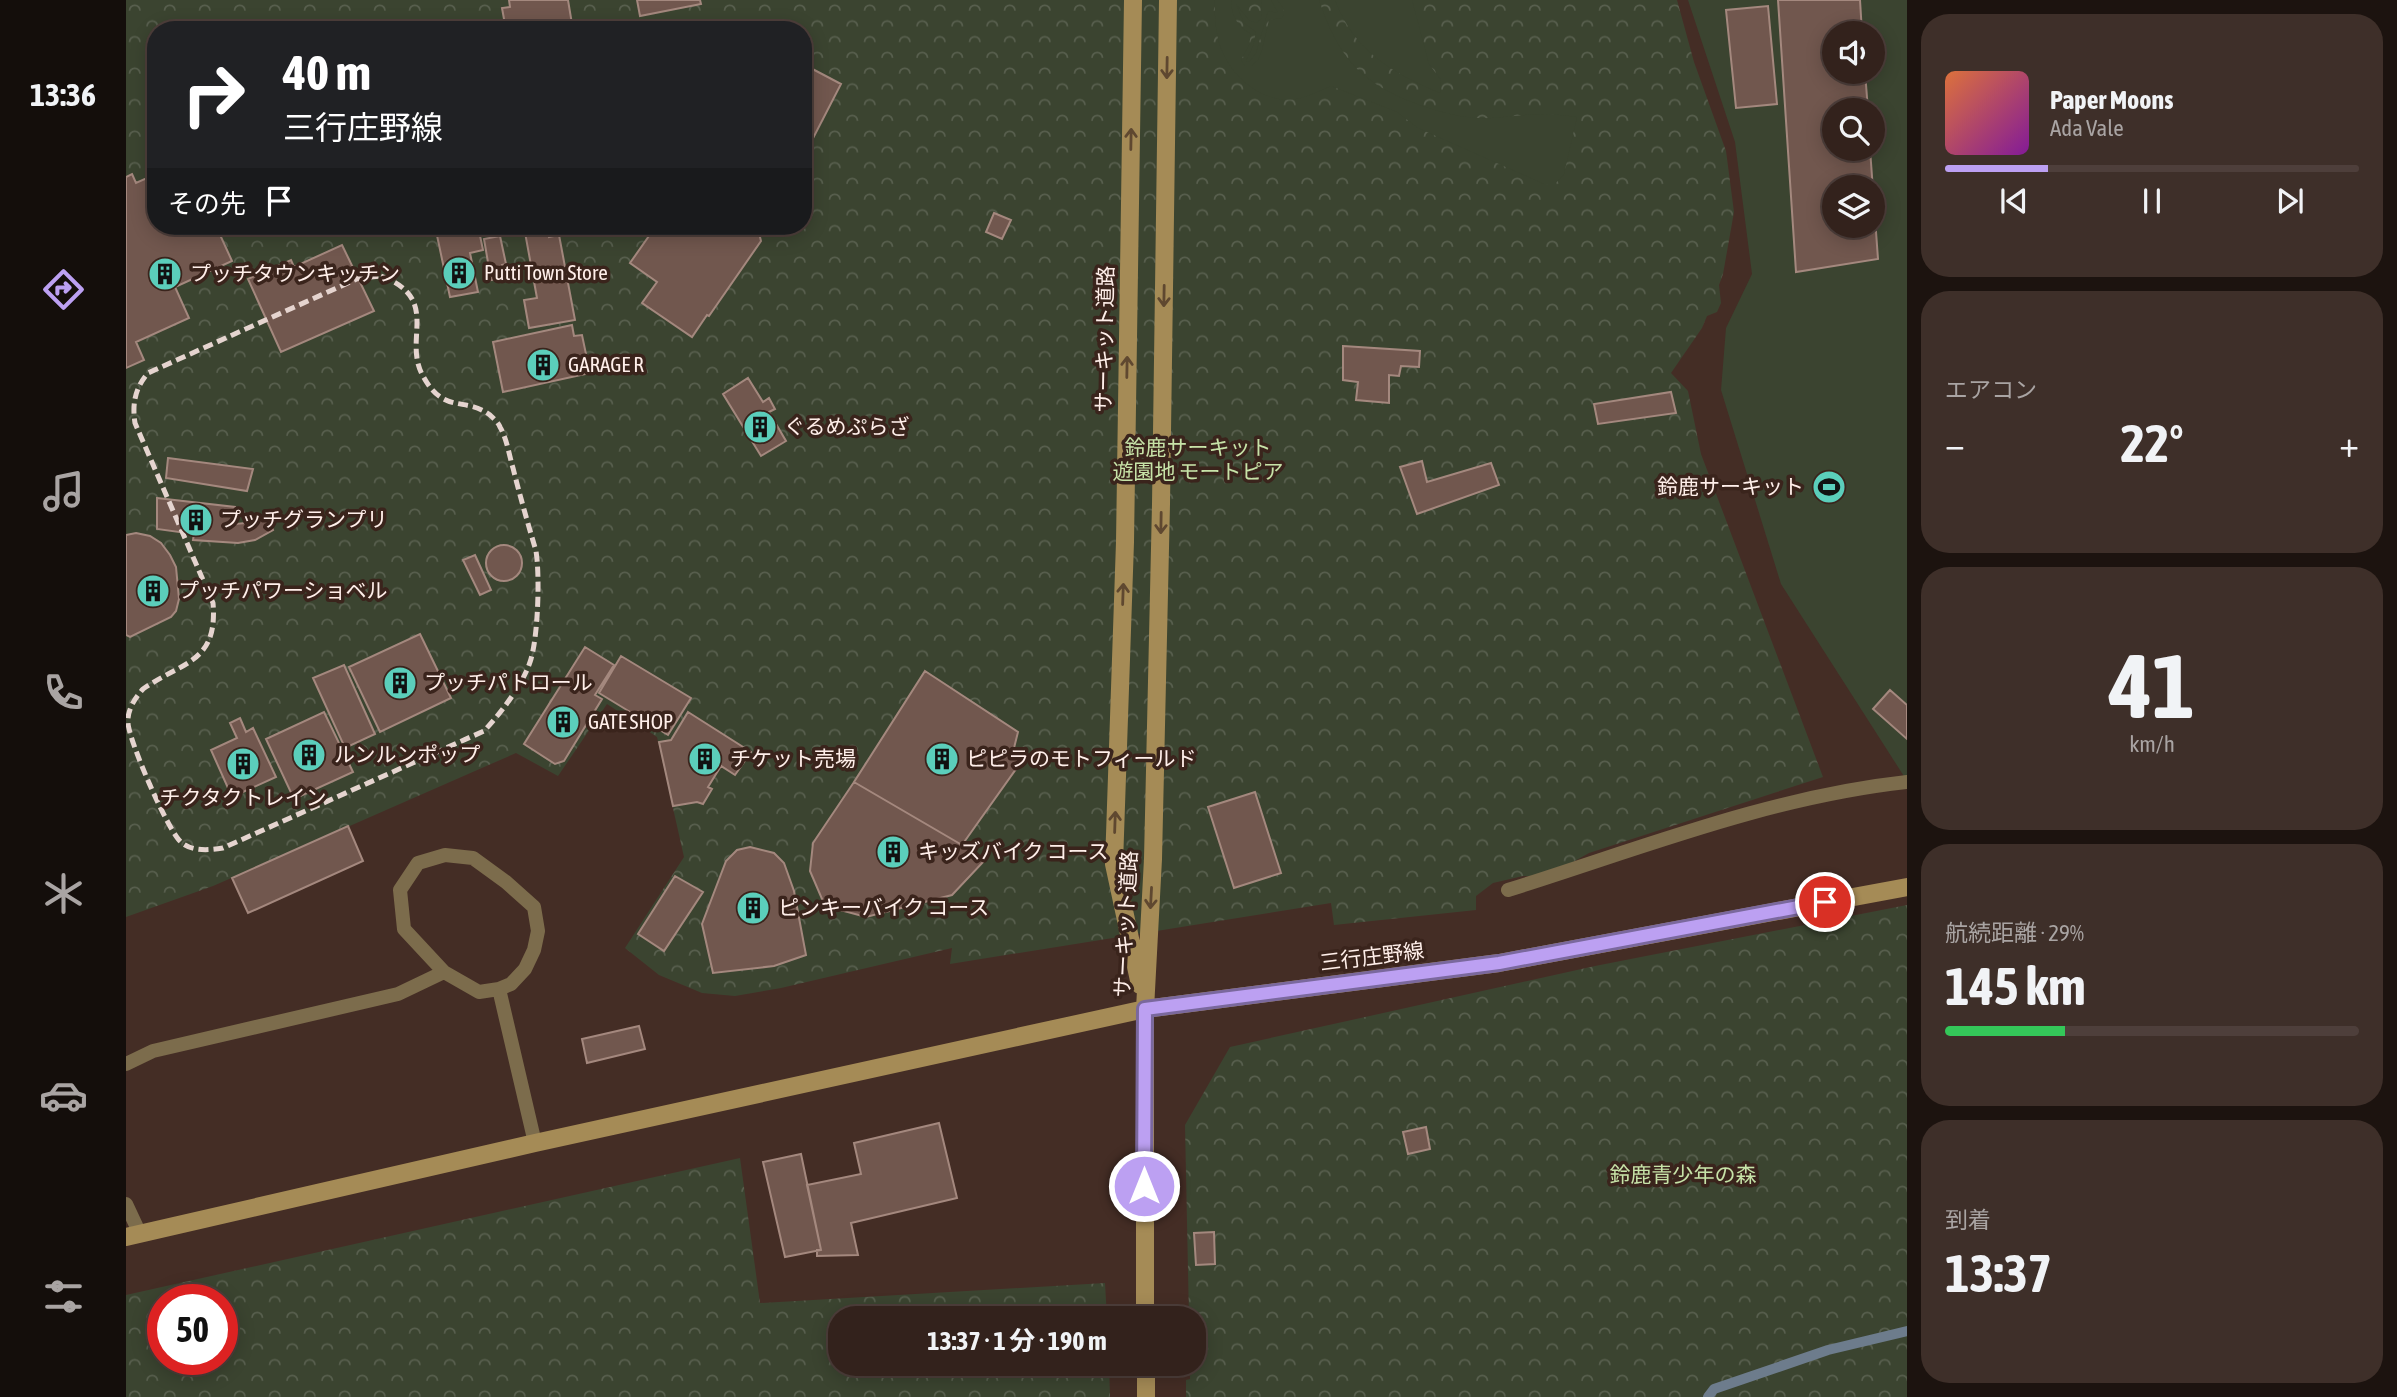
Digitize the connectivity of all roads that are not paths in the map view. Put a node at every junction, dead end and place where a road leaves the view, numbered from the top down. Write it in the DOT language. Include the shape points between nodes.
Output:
graph roads {
  1 [pos="1133,0"];
  2 [pos="1168,0"];
  3 [pos="1907,782"];
  4 [pos="1907,887"];
  5 [pos="1508,890"];
  6 [pos="444,972"];
  7 [pos="499,989"];
  8 [pos="1145,1009"];
  9 [pos="126,1064"];
  10 [pos="535,1143"];
  11 [pos="126,1204"];
  12 [pos="133,1236"];
  13 [pos="1145,1306"];
  14 [pos="1146,1376"];
  15 [pos="1146,1397"];
  8 -- 1 [label="street, サーキット道路, one-way" via="1114,864 1125,542"];
  2 -- 8 [label="street, サーキット道路, one-way" via="1153,859"];
  3 -- 5 [label="lane" via="1839,791 1682,832"];
  4 -- 8 [label="street, 三行庄野線" via="1499,963"];
  6 -- 7 [label="lane" via="479,992"];
  6 -- 7 [label="lane" via="404,929 400,890 418,863 445,855 473,858 534,907 538,931 534,950 525,969"];
  6 -- 9 [label="lane" via="398,993 153,1051"];
  7 -- 10 [label="lane"];
  8 -- 10 [label="street, 三行庄野線"];
  8 -- 13 [label="street"];
  10 -- 12 [label="street, 三行庄野線"];
  11 -- 12 [label="lane"];
  14 -- 15 [label="street"];
}
